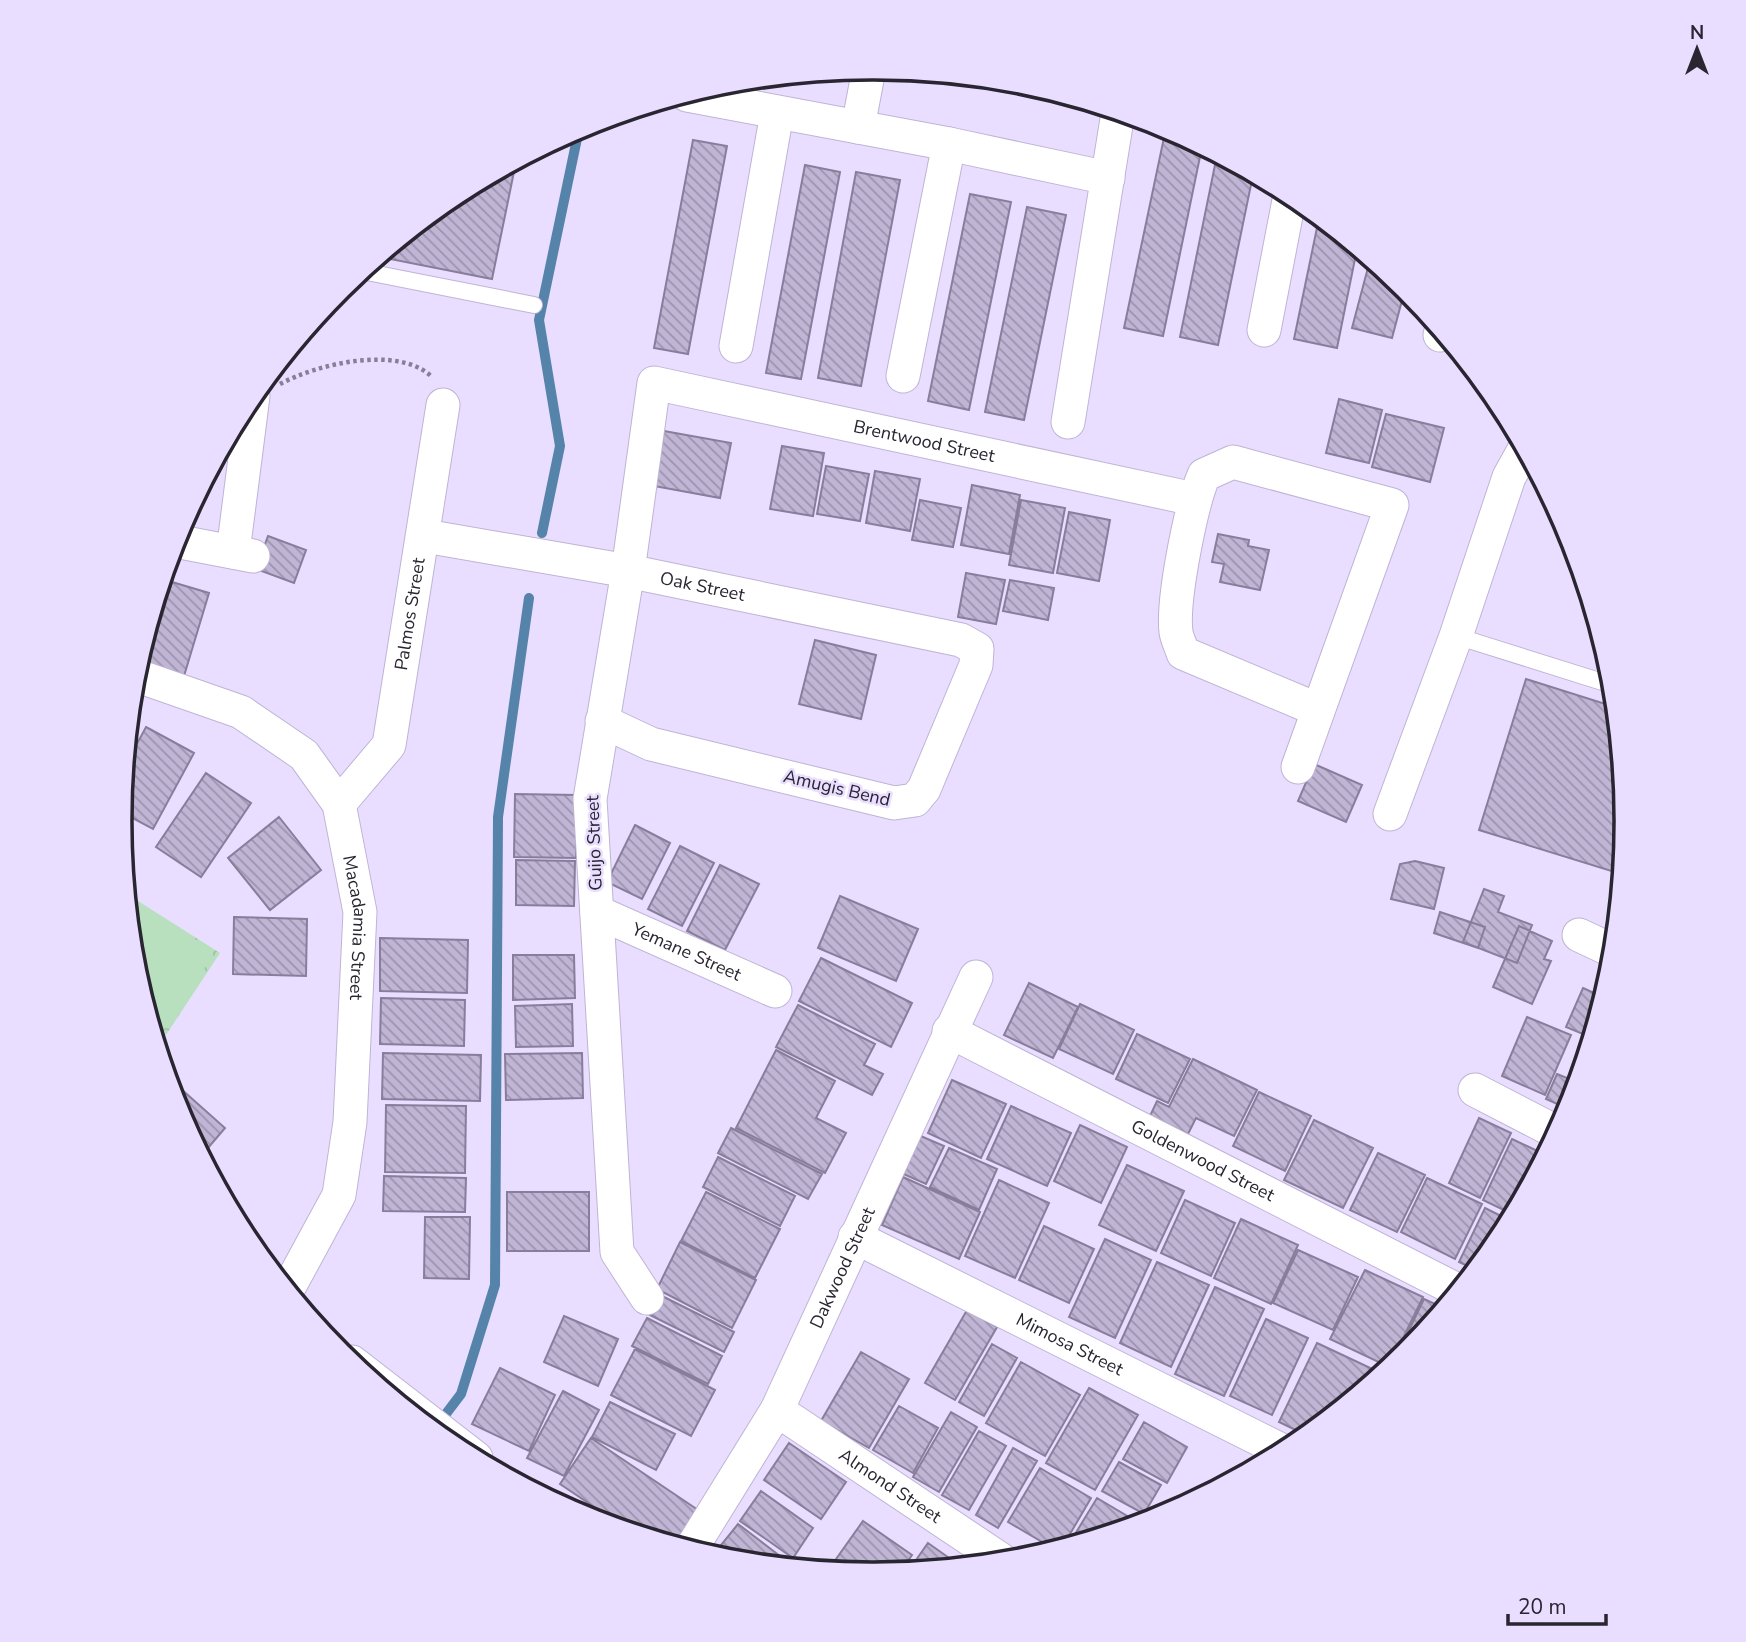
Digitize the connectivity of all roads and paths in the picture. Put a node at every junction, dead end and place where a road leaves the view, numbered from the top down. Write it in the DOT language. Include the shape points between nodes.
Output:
graph roads {
  1 [pos="867,80"];
  2 [pos="709,99"];
  3 [pos="777,113"];
  4 [pos="1117,122"];
  5 [pos="858,127"];
  6 [pos="949,144"];
  7 [pos="1108,178"];
  8 [pos="1288,208"];
  9 [pos="375,273"];
  10 [pos="534,305"];
  11 [pos="1264,330"];
  12 [pos="736,346"];
  13 [pos="903,376"];
  14 [pos="654,383"];
  15 [pos="275,385"];
  16 [pos="443,405"];
  17 [pos="259,407"];
  18 [pos="1068,422"];
  19 [pos="1519,460"];
  20 [pos="1194,499"];
  21 [pos="425,536"];
  22 [pos="187,543"];
  23 [pos="628,571"];
  24 [pos="1456,636"];
  25 [pos="976,649"];
  26 [pos="147,679"];
  27 [pos="1600,681"];
  28 [pos="1316,709"];
  29 [pos="602,721"];
  30 [pos="1298,767"];
  31 [pos="339,804"];
  32 [pos="1390,814"];
  33 [pos="597,912"];
  34 [pos="1579,935"];
  35 [pos="1602,946"];
  36 [pos="976,977"];
  37 [pos="775,991"];
  38 [pos="949,1031"];
  39 [pos="1475,1090"];
  40 [pos="1547,1127"];
  41 [pos="855,1237"];
  42 [pos="293,1280"];
  43 [pos="1449,1286"];
  44 [pos="647,1298"];
  45 [pos="777,1410"];
  46 [pos="1271,1445"];
  47 [pos="697,1540"];
  48 [pos="989,1552"];
  1 -- 5 [label="street"];
  2 -- 3 [label="street"];
  3 -- 5 [label="street"];
  3 -- 12 [label="street"];
  4 -- 7 [label="street"];
  5 -- 6 [label="street"];
  6 -- 7 [label="street"];
  6 -- 13 [label="street"];
  7 -- 18 [label="street"];
  8 -- 11 [label="street"];
  9 -- 10 [label="lane"];
  14 -- 20 [label="street, Brentwood Street"];
  14 -- 23 [label="street, Guijo Street"];
  15 -- 16 [label="path" via="318,367 344,362 412,363 434,378"];
  16 -- 21 [label="street, Palmos Street"];
  17 -- 22 [label="street" via="243,554"];
  19 -- 24 [label="street"];
  20 -- 28 [label="street" via="1177,608 1176,632 1183,653"];
  20 -- 28 [label="street" via="1204,475 1233,462 1392,505"];
  21 -- 23 [label="street, Oak Street"];
  21 -- 31 [label="street, Palmos Street" via="389,745"];
  23 -- 25 [label="street, Oak Street" via="961,640"];
  23 -- 29 [label="street, Guijo Street"];
  24 -- 27 [label="lane"];
  24 -- 32 [label="street"];
  25 -- 29 [label="street, Amugis Bend" via="976,665 924,789 915,800 894,803 651,744"];
  26 -- 31 [label="street, Macadamia Street" via="241,712 304,755"];
  28 -- 30 [label="street"];
  29 -- 33 [label="street, Guijo Street" via="590,799"];
  31 -- 42 [label="street, Macadamia Street" via="360,912 350,1122 339,1195"];
  33 -- 37 [label="street, Yemane Street"];
  33 -- 44 [label="street, Guijo Street" via="617,1252"];
  34 -- 35 [label="street"];
  36 -- 38 [label="street, Dakwood Street"];
  38 -- 41 [label="street, Dakwood Street"];
  38 -- 43 [label="street, Goldenwood Street"];
  39 -- 40 [label="street"];
  41 -- 45 [label="street, Dakwood Street"];
  41 -- 46 [label="street, Mimosa Street"];
  45 -- 47 [label="street, Dakwood Street"];
  45 -- 48 [label="street, Almond Street"];
}
